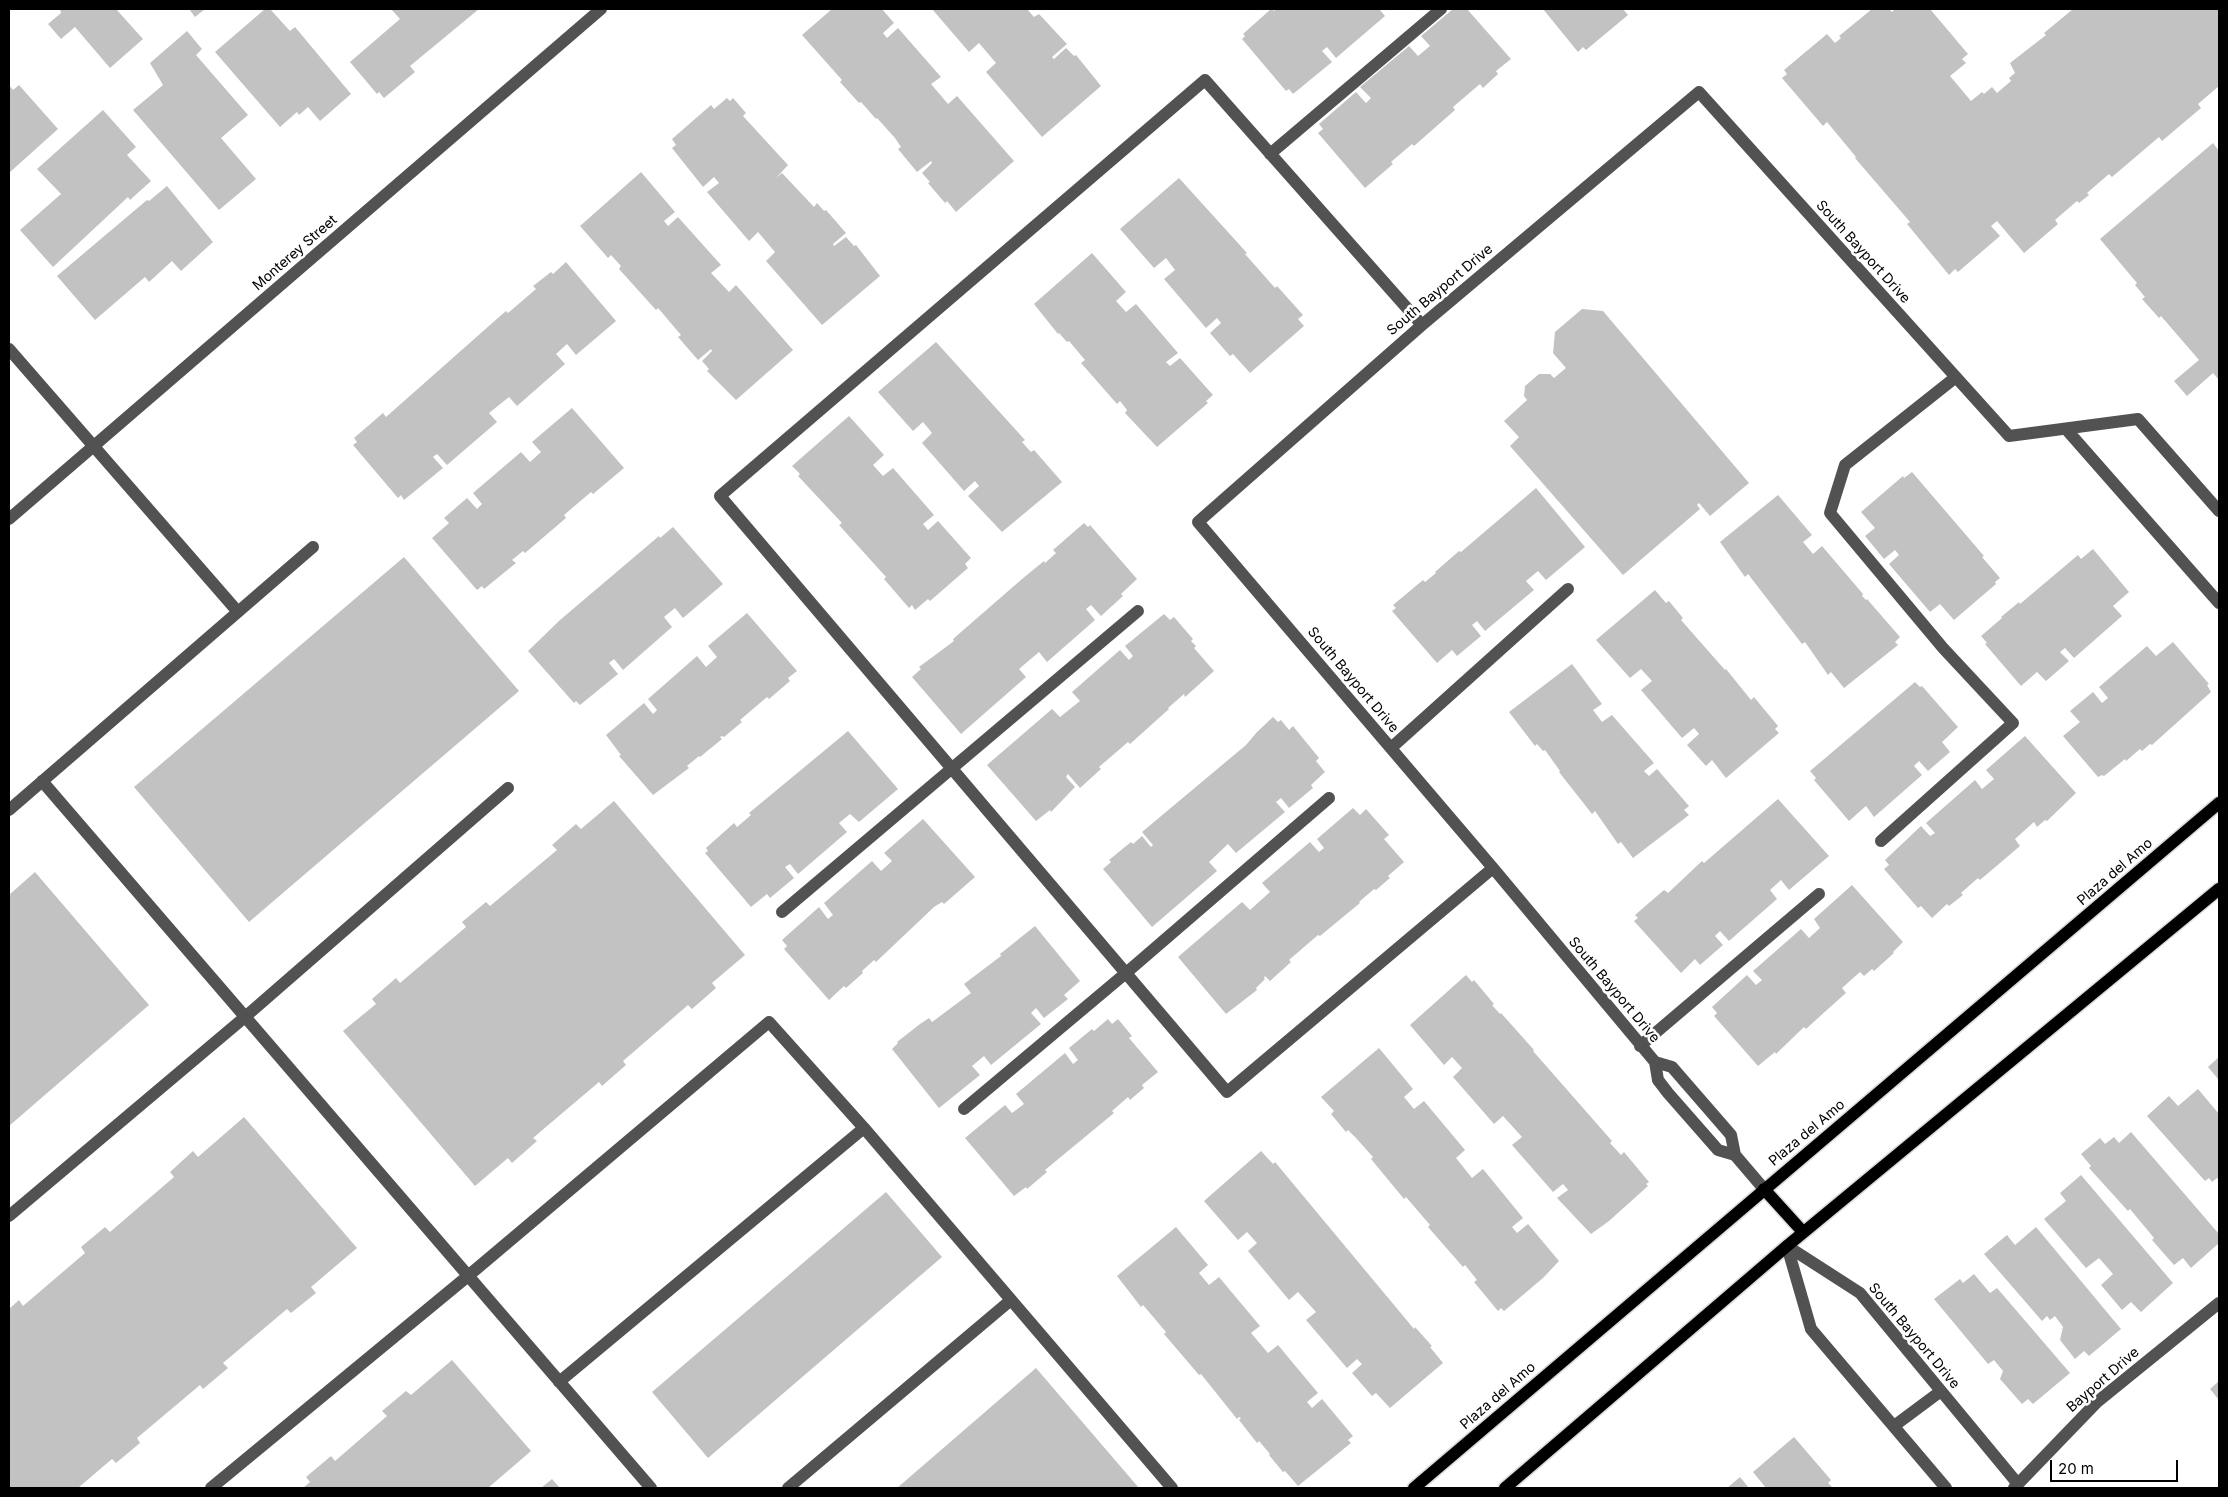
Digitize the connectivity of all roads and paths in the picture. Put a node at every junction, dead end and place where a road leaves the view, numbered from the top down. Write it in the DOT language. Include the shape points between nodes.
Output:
graph roads {
  1 [pos="601,9"];
  2 [pos="1441,9"];
  3 [pos="1270,154"];
  4 [pos="1422,325"];
  5 [pos="9,349"];
  6 [pos="1956,377"];
  7 [pos="2066,429"];
  8 [pos="93,447"];
  9 [pos="2219,511"];
  10 [pos="9,519"];
  11 [pos="313,547"];
  12 [pos="1568,589"];
  13 [pos="2219,603"];
  14 [pos="1138,611"];
  15 [pos="238,612"];
  16 [pos="1391,748"];
  17 [pos="951,767"];
  18 [pos="42,781"];
  19 [pos="508,788"];
  20 [pos="1329,798"];
  21 [pos="2219,803"];
  22 [pos="9,810"];
  23 [pos="1881,840"];
  24 [pos="1493,868"];
  25 [pos="2219,889"];
  26 [pos="1819,894"];
  27 [pos="782,912"];
  28 [pos="1126,973"];
  29 [pos="245,1017"];
  30 [pos="1640,1046"];
  31 [pos="1654,1062"];
  32 [pos="964,1109"];
  33 [pos="864,1128"];
  34 [pos="1735,1155"];
  35 [pos="1764,1189"];
  36 [pos="9,1216"];
  37 [pos="1804,1232"];
  38 [pos="1787,1246"];
  39 [pos="468,1276"];
  40 [pos="1010,1300"];
  41 [pos="2219,1303"];
  42 [pos="559,1382"];
  43 [pos="1941,1391"];
  44 [pos="1894,1426"];
  45 [pos="2016,1486"];
  46 [pos="211,1488"];
  47 [pos="650,1488"];
  48 [pos="788,1488"];
  49 [pos="1172,1488"];
  50 [pos="1414,1488"];
  51 [pos="1505,1488"];
  52 [pos="1946,1488"];
  1 -- 8 [label="street, Monterey Street"];
  2 -- 3 [label="street"];
  3 -- 4 [label="street"];
  3 -- 17 [label="street" via="1205,80 720,496"];
  4 -- 6 [label="street, South Bayport Drive" via="1699,92"];
  4 -- 16 [label="street, South Bayport Drive" via="1198,522"];
  5 -- 8 [label="street"];
  6 -- 7 [label="street, South Bayport Drive" via="2009,436"];
  6 -- 23 [label="street" via="1845,465 1830,513 1943,648 2013,723"];
  7 -- 9 [label="street, South Bayport Drive" via="2138,419"];
  7 -- 13 [label="street"];
  8 -- 10 [label="street, Monterey Street"];
  8 -- 15 [label="street"];
  11 -- 15 [label="street"];
  12 -- 16 [label="street"];
  14 -- 17 [label="street"];
  15 -- 18 [label="street"];
  16 -- 24 [label="street, South Bayport Drive"];
  17 -- 27 [label="street"];
  17 -- 28 [label="street"];
  18 -- 22 [label="street"];
  18 -- 29 [label="street"];
  19 -- 29 [label="street"];
  20 -- 28 [label="street"];
  21 -- 35 [label="main road, Plaza del Amo"];
  24 -- 28 [label="street" via="1227,1092"];
  24 -- 30 [label="street, South Bayport Drive"];
  25 -- 37 [label="main road"];
  26 -- 30 [label="street"];
  28 -- 32 [label="street"];
  29 -- 36 [label="street"];
  29 -- 39 [label="street"];
  30 -- 31 [label="street, South Bayport Drive"];
  31 -- 34 [label="street, South Bayport Drive" via="1658,1080 1718,1150"];
  31 -- 34 [label="street, South Bayport Drive" via="1672,1067 1731,1135"];
  33 -- 39 [label="street" via="769,1022"];
  33 -- 40 [label="street"];
  33 -- 42 [label="street"];
  34 -- 35 [label="street, South Bayport Drive"];
  35 -- 37 [label="main road"];
  35 -- 50 [label="main road, Plaza del Amo"];
  37 -- 38 [label="main road"];
  38 -- 43 [label="street, South Bayport Drive" via="1860,1293"];
  38 -- 44 [label="street" via="1811,1329"];
  38 -- 51 [label="main road"];
  39 -- 42 [label="street"];
  39 -- 46 [label="street"];
  40 -- 48 [label="street"];
  40 -- 49 [label="street"];
  41 -- 45 [label="street, Bayport Drive" via="2097,1402"];
  42 -- 47 [label="street"];
  43 -- 44 [label="street"];
  43 -- 45 [label="street, South Bayport Drive"];
  44 -- 52 [label="street"];
}
